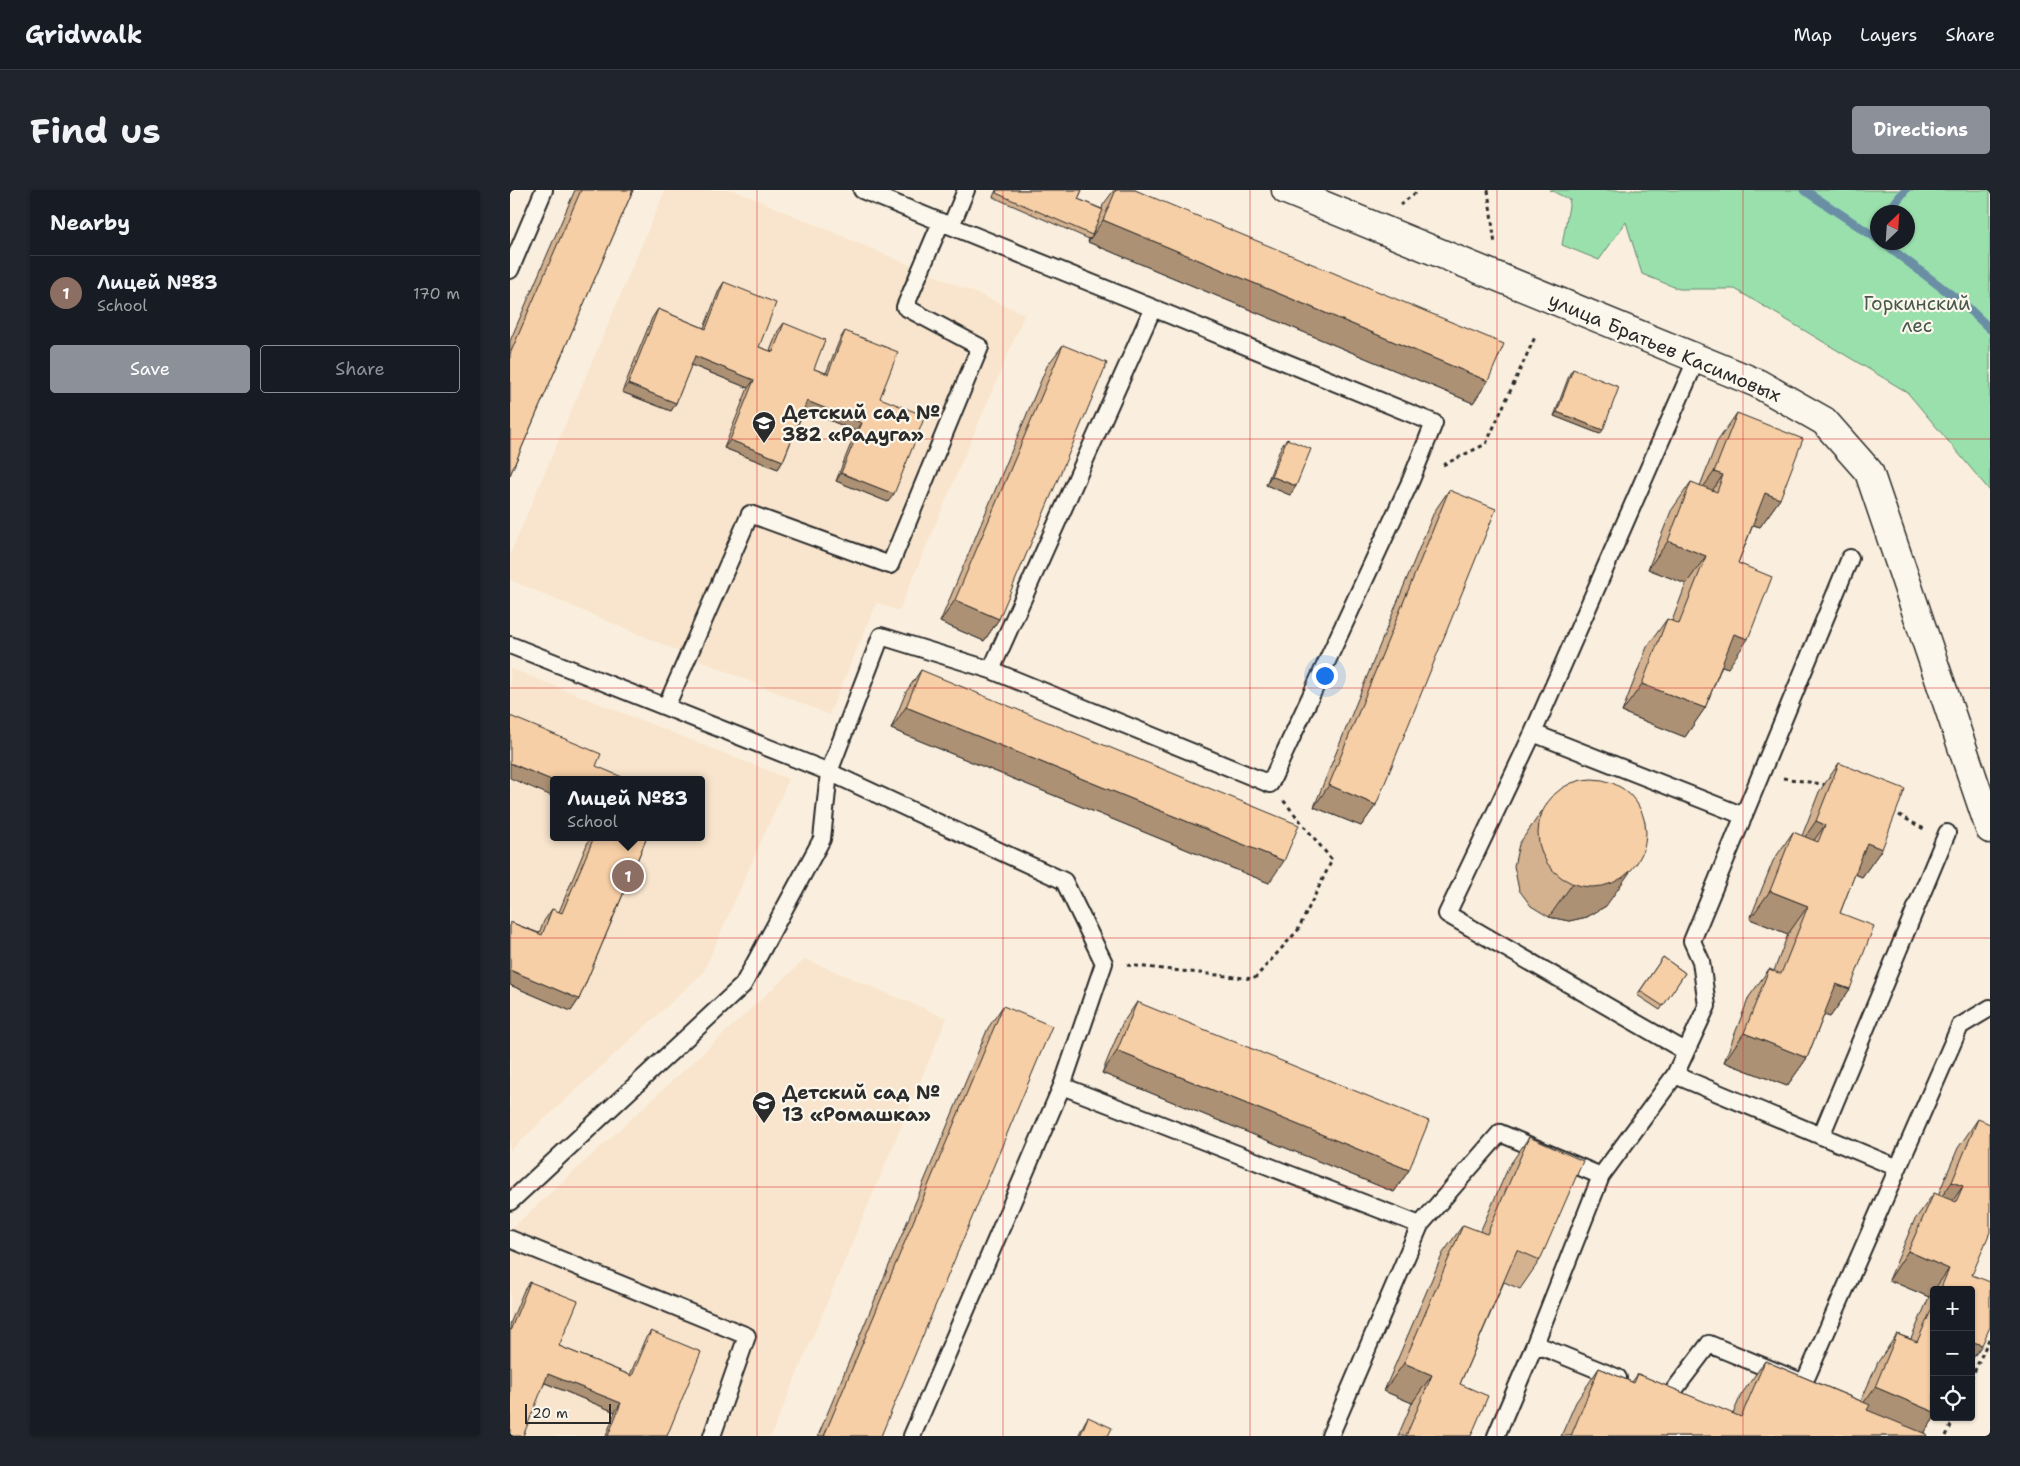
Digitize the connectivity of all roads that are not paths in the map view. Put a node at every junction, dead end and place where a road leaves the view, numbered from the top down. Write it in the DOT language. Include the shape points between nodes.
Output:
graph roads {
  1 [pos="544,190"];
  2 [pos="862,190"];
  3 [pos="966,190"];
  4 [pos="1286,190"];
  5 [pos="946,224"];
  6 [pos="510,270"];
  7 [pos="1153,308"];
  8 [pos="1697,358"];
  9 [pos="1850,558"];
  10 [pos="510,645"];
  11 [pos="992,670"];
  12 [pos="666,707"];
  13 [pos="1534,733"];
  14 [pos="829,772"];
  15 [pos="1744,816"];
  16 [pos="1990,829"];
  17 [pos="1945,837"];
  18 [pos="1990,1008"];
  19 [pos="1685,1051"];
  20 [pos="1675,1075"];
  21 [pos="1062,1086"];
  22 [pos="1821,1136"];
  23 [pos="1898,1168"];
  24 [pos="1601,1176"];
  25 [pos="510,1202"];
  26 [pos="1420,1225"];
  27 [pos="511,1241"];
  28 [pos="1535,1344"];
  29 [pos="712,1436"];
  30 [pos="912,1436"];
  31 [pos="1330,1436"];
  32 [pos="1496,1436"];
  1 -- 6 [label="lane"];
  2 -- 5 [label="lane"];
  3 -- 5 [label="lane"];
  4 -- 8 [label="street, улица Братьев Касимовых"];
  5 -- 7 [label="lane"];
  5 -- 12 [label="lane" via="906,307 980,347 890,565 750,514"];
  7 -- 11 [label="lane"];
  7 -- 11 [label="lane" via="1434,423 1411,480 1270,784"];
  8 -- 13 [label="lane"];
  8 -- 16 [label="street, улица Братьев Касимовых" via="1757,383 1824,421 1869,472"];
  9 -- 15 [label="lane"];
  10 -- 12 [label="lane"];
  11 -- 14 [label="lane" via="881,636"];
  12 -- 14 [label="lane"];
  13 -- 15 [label="lane"];
  13 -- 19 [label="lane" via="1446,914"];
  14 -- 21 [label="lane" via="1064,881 1104,963"];
  14 -- 25 [label="lane" via="822,839 743,985"];
  15 -- 19 [label="lane" via="1692,942 1701,961 1707,1006"];
  17 -- 22 [label="lane"];
  18 -- 23 [label="lane" via="1960,1026"];
  19 -- 20 [label="lane"];
  20 -- 22 [label="lane"];
  20 -- 24 [label="lane"];
  21 -- 26 [label="lane"];
  21 -- 30 [label="lane"];
  22 -- 23 [label="lane"];
  23 -- 28 [label="lane" via="1804,1383 1709,1344 1668,1398"];
  24 -- 26 [label="lane" via="1500,1133"];
  24 -- 28 [label="lane"];
  26 -- 31 [label="lane"];
  27 -- 29 [label="lane" via="747,1336"];
  28 -- 32 [label="lane"];
}
